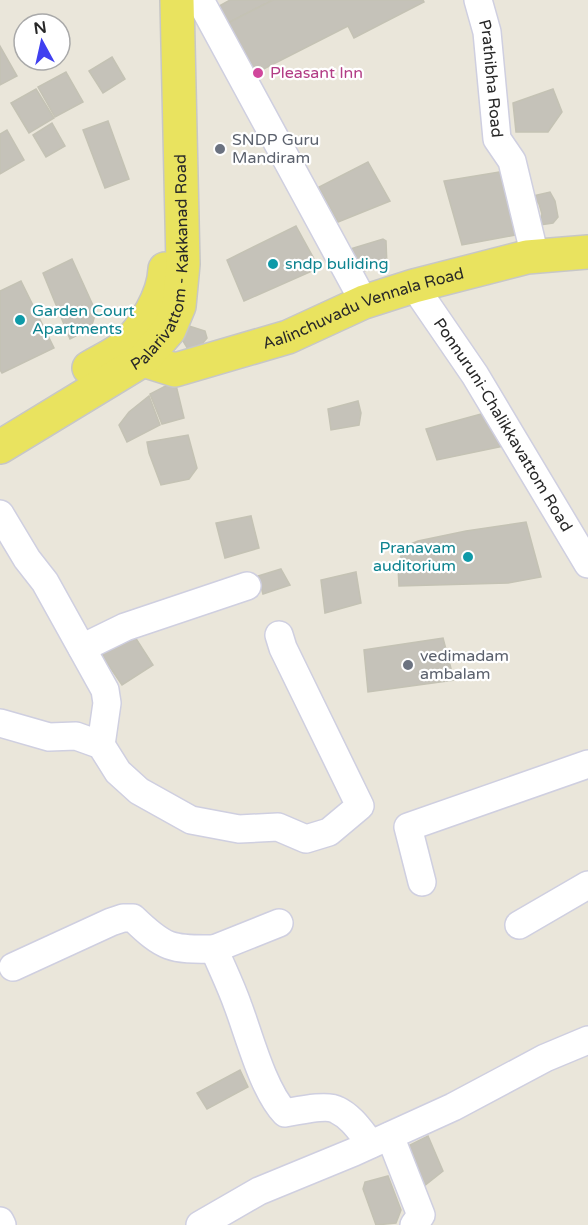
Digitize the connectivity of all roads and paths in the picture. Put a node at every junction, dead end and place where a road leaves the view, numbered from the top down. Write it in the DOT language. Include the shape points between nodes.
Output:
graph roads {
  1 [pos="158,0"];
  2 [pos="177,0"];
  3 [pos="200,0"];
  4 [pos="478,0"];
  5 [pos="588,252"];
  6 [pos="527,257"];
  7 [pos="414,286"];
  8 [pos="364,302"];
  9 [pos="143,360"];
  10 [pos="0,422"];
  11 [pos="0,447"];
  12 [pos="0,514"];
  13 [pos="588,564"];
  14 [pos="247,586"];
  15 [pos="279,635"];
  16 [pos="82,648"];
  17 [pos="0,723"];
  18 [pos="101,745"];
  19 [pos="588,764"];
  20 [pos="422,882"];
  21 [pos="588,885"];
  22 [pos="279,923"];
  23 [pos="519,925"];
  24 [pos="214,949"];
  25 [pos="14,967"];
  26 [pos="588,1040"];
  27 [pos="380,1140"];
  28 [pos="0,1221"];
  29 [pos="2,1225"];
  30 [pos="200,1225"];
  31 [pos="414,1225"];
  1 -- 10 [label="main road, Palarivattom - Kakkanad Road" via="165,159 165,281 153,310 124,346"];
  2 -- 9 [label="main road, Palarivattom - Kakkanad Road" via="182,292 169,330"];
  3 -- 8 [label="street"];
  4 -- 6 [label="street, Prathibha Road" via="487,32 497,139 512,161 532,244"];
  5 -- 6 [label="main road, Aalinchuvadu Vennala Road"];
  6 -- 7 [label="main road, Aalinchuvadu Vennala Road"];
  7 -- 8 [label="main road, Aalinchuvadu Vennala Road"];
  7 -- 13 [label="street, Ponnuruni-Chalikkavattom Road" via="475,375"];
  8 -- 9 [label="main road, Aalinchuvadu Vennala Road" via="288,337 176,370"];
  9 -- 11 [label="main road, Palarivattom - Kakkanad Road"];
  12 -- 16 [label="street"];
  14 -- 16 [label="street" via="125,627"];
  15 -- 18 [label="street" via="360,806 329,832 306,839 278,827 238,829 191,820 139,791 118,772"];
  16 -- 18 [label="street" via="105,690"];
  17 -- 18 [label="street" via="49,737 76,736"];
  19 -- 20 [label="street" via="408,827"];
  21 -- 23 [label="street"];
  22 -- 24 [label="street"];
  24 -- 25 [label="street" via="181,950 166,945 133,918 123,918"];
  24 -- 27 [label="street" via="263,1075 285,1113 336,1109"];
  26 -- 27 [label="street"];
  27 -- 30 [label="street" via="259,1191"];
  27 -- 31 [label="street" via="421,1215"];
  28 -- 29 [label="street"];
}
